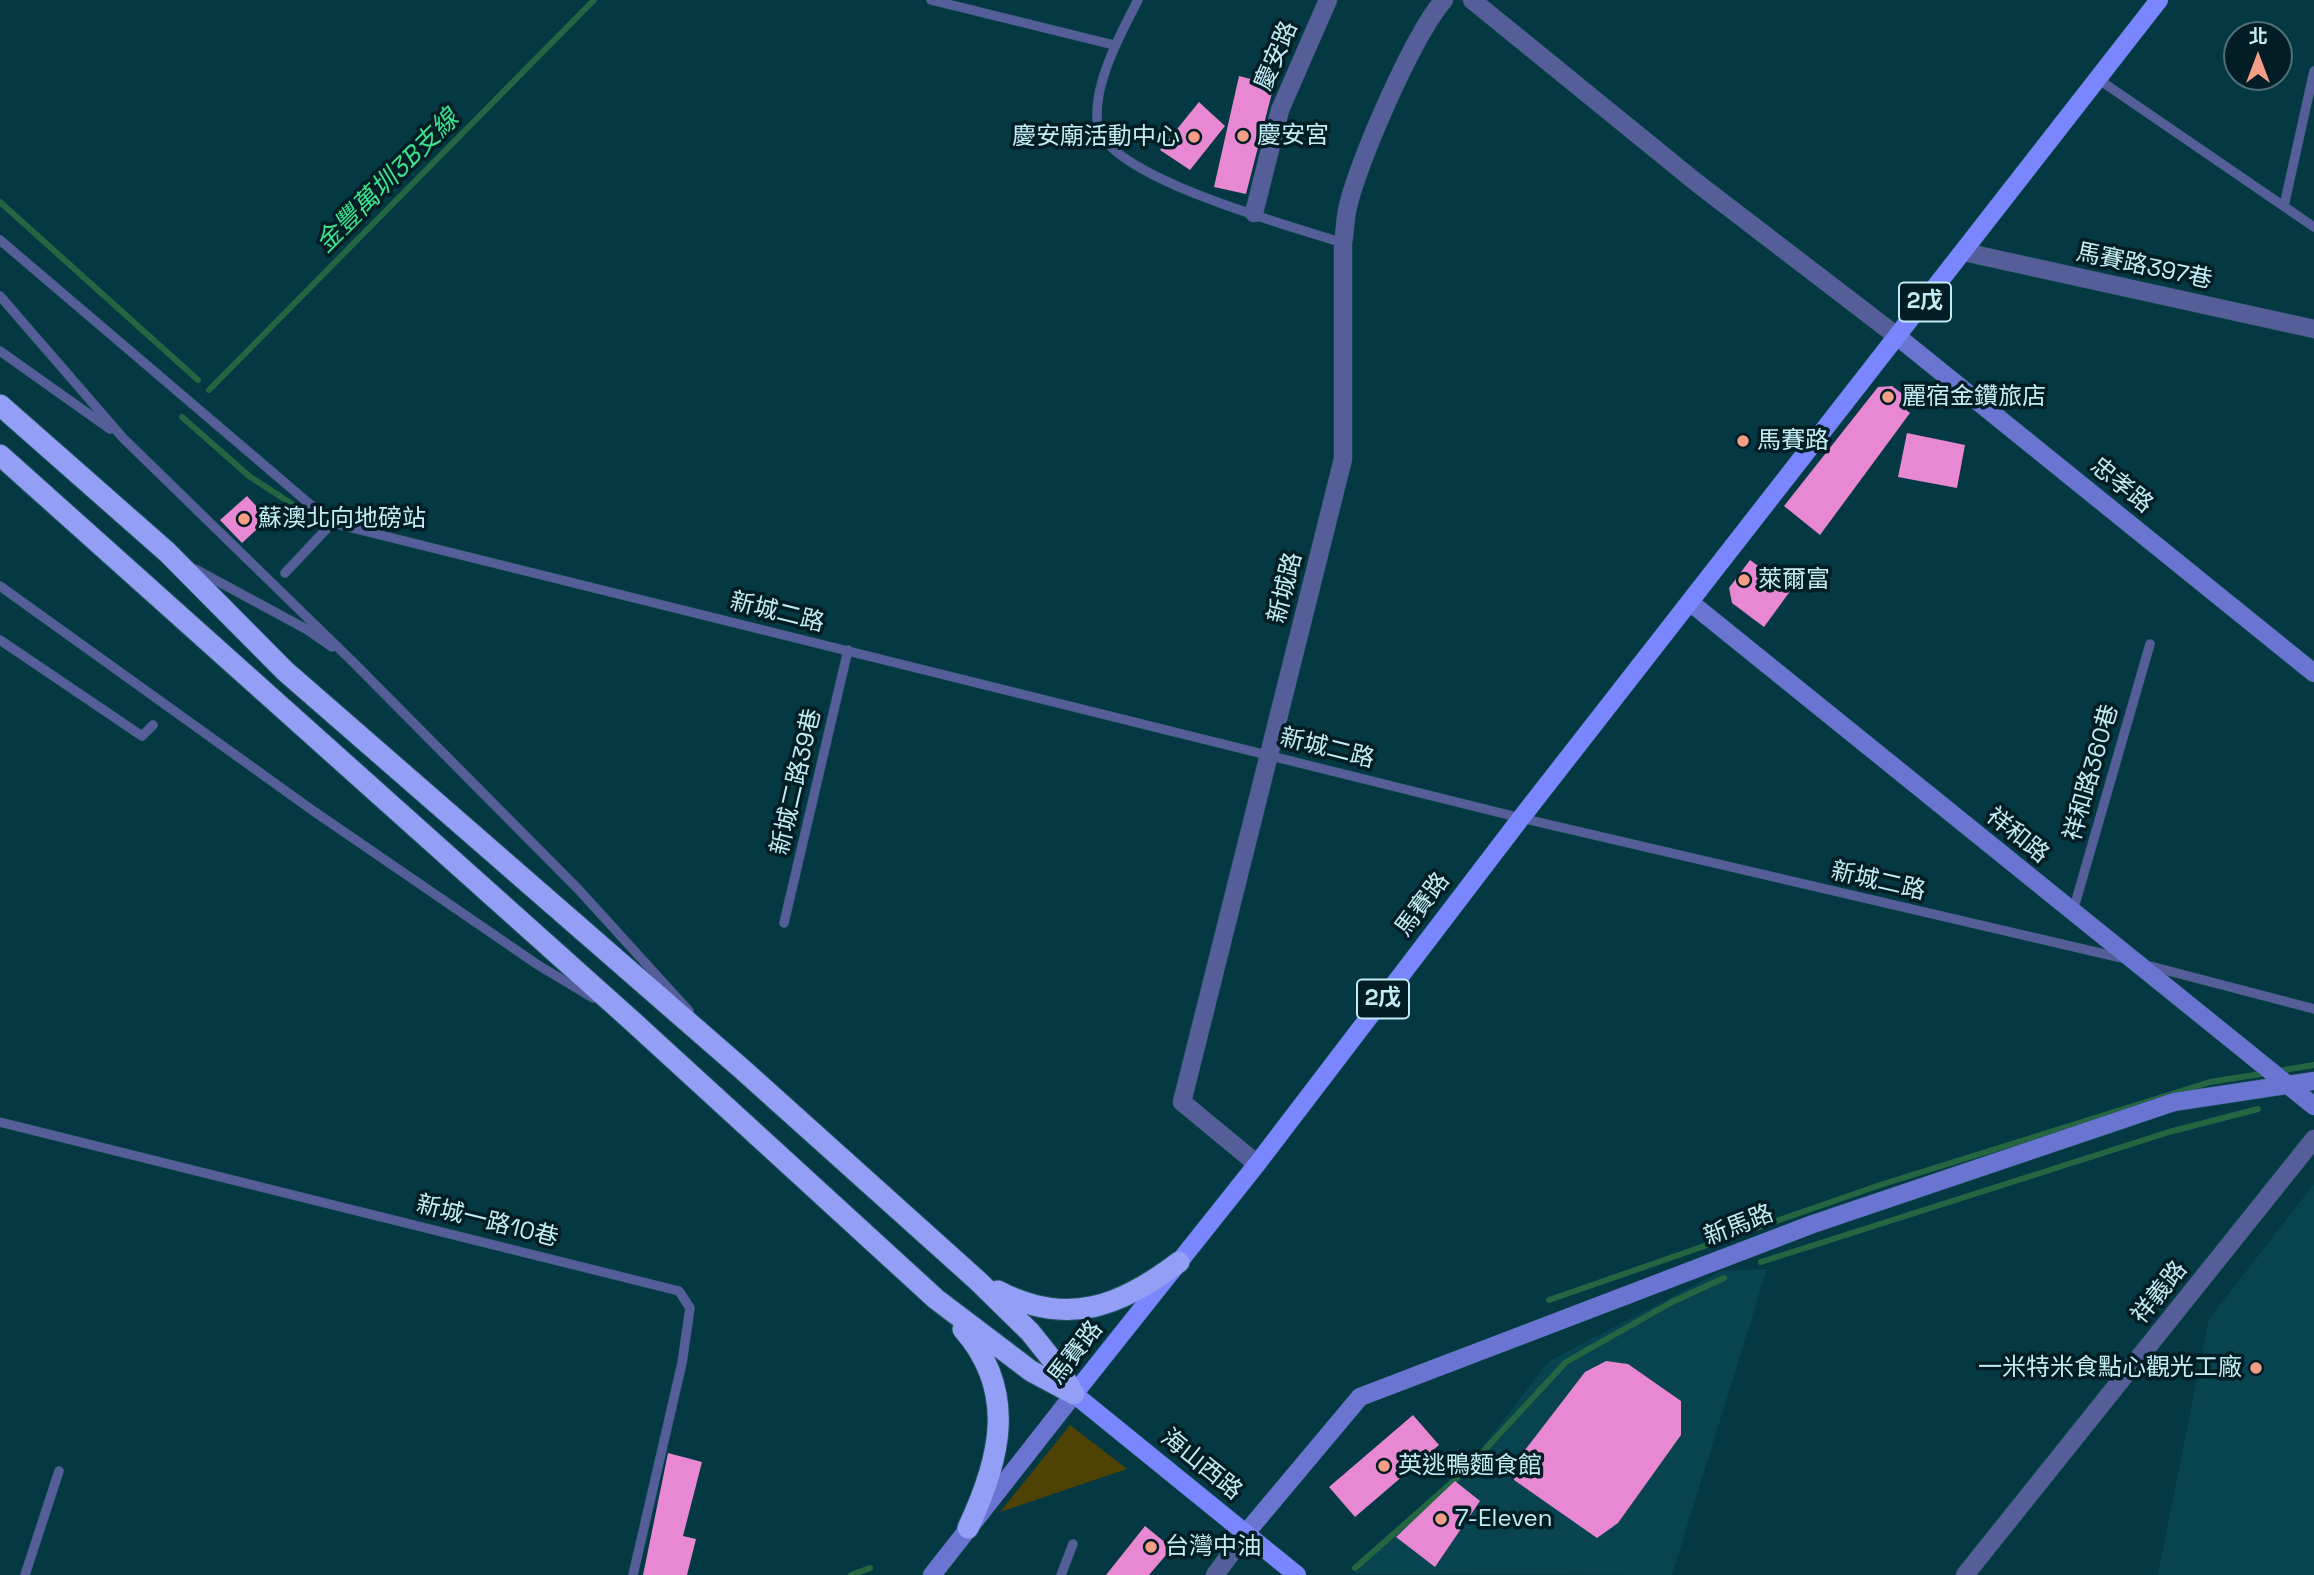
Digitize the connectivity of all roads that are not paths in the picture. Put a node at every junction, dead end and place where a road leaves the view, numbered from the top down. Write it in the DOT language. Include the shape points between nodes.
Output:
graph roads {
  1 [pos="930,0"];
  2 [pos="1138,0"];
  3 [pos="1328,0"];
  4 [pos="1444,0"];
  5 [pos="1472,0"];
  6 [pos="2159,0"];
  7 [pos="1114,46"];
  8 [pos="2314,71"];
  9 [pos="2098,79"];
  10 [pos="2284,206"];
  11 [pos="1254,213"];
  12 [pos="2314,227"];
  13 [pos="0,240"];
  14 [pos="1343,243"];
  15 [pos="1964,252"];
  16 [pos="0,296"];
  17 [pos="2314,329"];
  18 [pos="1898,337"];
  19 [pos="0,351"];
  20 [pos="0,405"];
  21 [pos="123,438"];
  22 [pos="0,455"];
  23 [pos="331,523"];
  24 [pos="167,552"];
  25 [pos="285,573"];
  26 [pos="0,586"];
  27 [pos="1691,603"];
  28 [pos="0,640"];
  29 [pos="2150,643"];
  30 [pos="848,650"];
  31 [pos="354,662"];
  32 [pos="2314,673"];
  33 [pos="153,725"];
  34 [pos="1270,755"];
  35 [pos="1521,818"];
  36 [pos="2072,912"];
  37 [pos="784,923"];
  38 [pos="2132,961"];
  39 [pos="2314,1009"];
  40 [pos="630,1019"];
  41 [pos="743,1069"];
  42 [pos="2314,1081"];
  43 [pos="2286,1085"];
  44 [pos="2314,1106"];
  45 [pos="0,1122"];
  46 [pos="2314,1139"];
  47 [pos="1257,1164"];
  48 [pos="1179,1262"];
  49 [pos="978,1281"];
  50 [pos="936,1298"];
  51 [pos="1074,1394"];
  52 [pos="59,1471"];
  53 [pos="968,1528"];
  54 [pos="1246,1533"];
  55 [pos="1073,1544"];
  56 [pos="25,1575"];
  57 [pos="633,1575"];
  58 [pos="932,1575"];
  59 [pos="1061,1575"];
  60 [pos="1215,1575"];
  61 [pos="1297,1575"];
  62 [pos="1965,1575"];
  1 -- 7 [label="lane"];
  2 -- 7 [label="lane"];
  3 -- 11 [label="street, 慶安路" via="1280,110"];
  4 -- 14 [label="street, 新城路" via="1430,15 1357,176"];
  5 -- 18 [label="street" via="1697,183"];
  6 -- 9 [label="main road, 馬賽路 / 2戊"];
  7 -- 11 [label="lane" via="1097,113 1104,140 1121,158 1160,180"];
  8 -- 10 [label="lane"];
  9 -- 10 [label="lane"];
  9 -- 15 [label="main road, 馬賽路 / 2戊"];
  10 -- 12 [label="lane"];
  11 -- 14 [label="lane"];
  13 -- 23 [label="lane"];
  14 -- 34 [label="street, 新城路" via="1343,458"];
  15 -- 17 [label="street, 馬賽路397巷"];
  15 -- 18 [label="main road, 馬賽路 / 2戊"];
  16 -- 21 [label="lane"];
  18 -- 27 [label="main road, 馬賽路 / 2戊"];
  18 -- 32 [label="street, 忠孝路"];
  19 -- 21 [label="lane"];
  20 -- 24 [label="highway"];
  21 -- 31 [label="lane"];
  22 -- 40 [label="highway"];
  23 -- 25 [label="lane"];
  23 -- 30 [label="lane, 新城二路"];
  24 -- 31 [label="lane" via="306,629"];
  24 -- 41 [label="highway" via="285,671"];
  26 -- 40 [label="lane" via="527,958"];
  27 -- 35 [label="main road, 馬賽路 / 2戊"];
  27 -- 36 [label="street, 祥和路"];
  28 -- 33 [label="lane" via="142,736"];
  29 -- 36 [label="lane, 祥和路360巷"];
  30 -- 34 [label="lane, 新城二路"];
  30 -- 37 [label="lane, 新城二路39巷"];
  31 -- 41 [label="lane" via="579,890"];
  34 -- 35 [label="lane, 新城二路"];
  34 -- 47 [label="street, 新城路" via="1182,1102"];
  35 -- 38 [label="lane, 新城二路"];
  35 -- 47 [label="main road, 馬賽路 / 2戊"];
  36 -- 38 [label="street, 祥和路"];
  38 -- 39 [label="lane, 新城二路"];
  38 -- 43 [label="street, 祥和路"];
  40 -- 50 [label="highway"];
  41 -- 49 [label="highway"];
  42 -- 43 [label="street, 新馬路"];
  43 -- 44 [label="street, 祥和路"];
  43 -- 54 [label="street, 新馬路" via="2174,1102 1839,1215 1360,1397"];
  45 -- 57 [label="lane, 新城一路10巷" via="679,1291 690,1308 682,1363"];
  46 -- 62 [label="street, 祥義路"];
  47 -- 48 [label="main road, 馬賽路 / 2戊"];
  48 -- 49 [label="highway" via="1120,1300 1062,1311 1019,1302"];
  48 -- 51 [label="main road, 馬賽路 / 2戊"];
  49 -- 51 [label="highway" via="1030,1332"];
  50 -- 51 [label="highway" via="1031,1371"];
  50 -- 53 [label="highway" via="988,1366 999,1408 994,1460"];
  51 -- 53 [label="street, 馬賽路"];
  51 -- 54 [label="main road, 海山西路"];
  52 -- 56 [label="lane"];
  53 -- 58 [label="street, 馬賽路"];
  54 -- 60 [label="street"];
  54 -- 61 [label="main road, 海山西路"];
  55 -- 59 [label="lane"];
}
